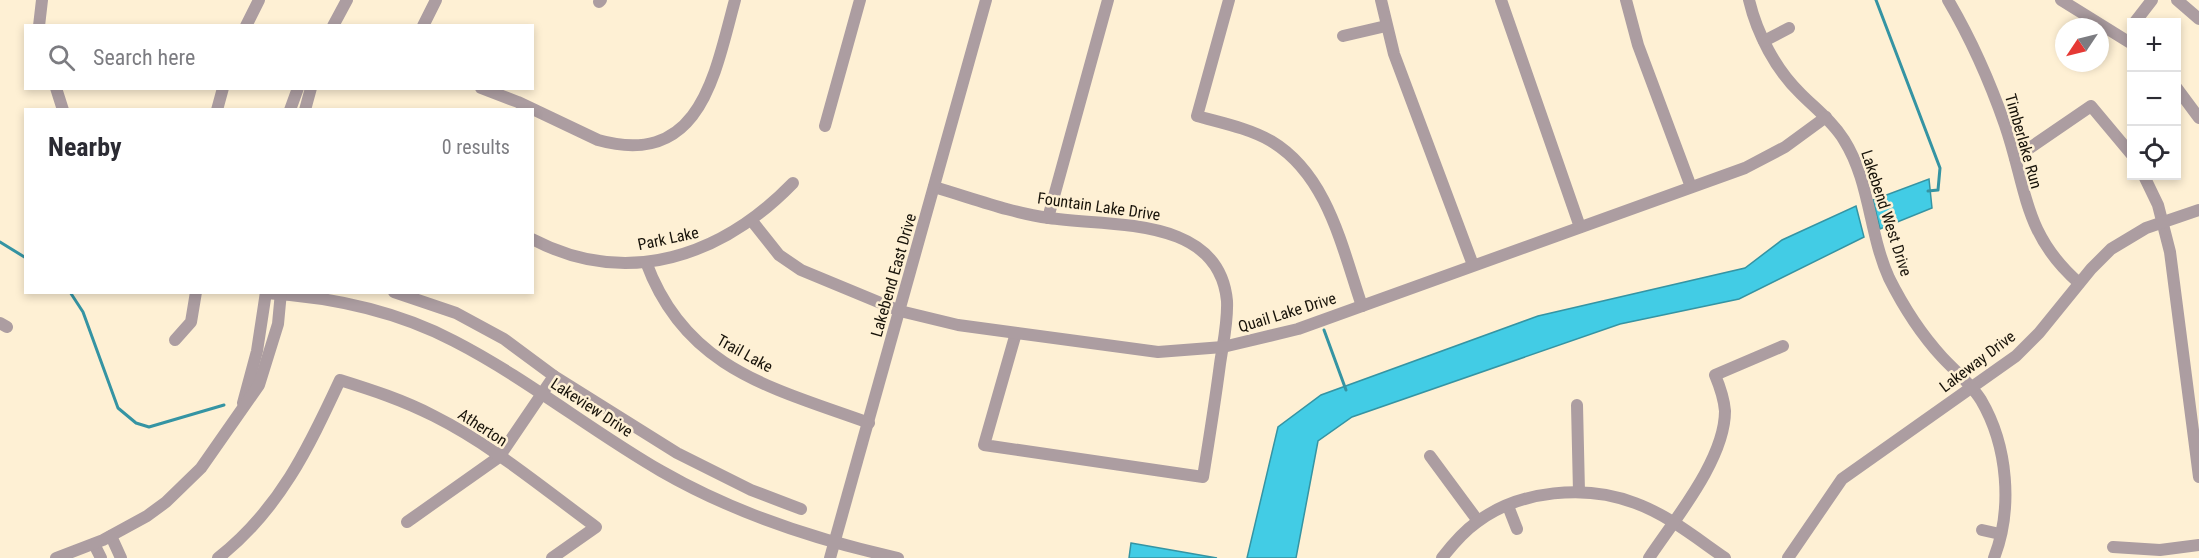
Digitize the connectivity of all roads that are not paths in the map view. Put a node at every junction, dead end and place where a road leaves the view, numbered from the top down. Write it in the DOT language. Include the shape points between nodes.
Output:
graph roads {
  1 [pos="42,0"];
  2 [pos="259,0"];
  3 [pos="347,0"];
  4 [pos="436,0"];
  5 [pos="735,0"];
  6 [pos="860,0"];
  7 [pos="986,0"];
  8 [pos="1108,0"];
  9 [pos="1229,0"];
  10 [pos="1381,0"];
  11 [pos="1501,0"];
  12 [pos="1626,0"];
  13 [pos="1749,0"];
  14 [pos="1948,0"];
  15 [pos="2061,0"];
  16 [pos="2152,0"];
  17 [pos="2177,0"];
  18 [pos="2138,18"];
  19 [pos="2199,19"];
  20 [pos="39,24"];
  21 [pos="247,24"];
  22 [pos="334,24"];
  23 [pos="424,24"];
  24 [pos="1386,26"];
  25 [pos="1790,28"];
  26 [pos="1343,36"];
  27 [pos="2127,40"];
  28 [pos="1764,41"];
  29 [pos="57,90"];
  30 [pos="222,90"];
  31 [pos="297,90"];
  32 [pos="310,90"];
  33 [pos="486,90"];
  34 [pos="2181,94"];
  35 [pos="62,108"];
  36 [pos="218,108"];
  37 [pos="291,108"];
  38 [pos="306,108"];
  39 [pos="530,108"];
  40 [pos="534,110"];
  41 [pos="1826,117"];
  42 [pos="2199,118"];
  43 [pos="825,126"];
  44 [pos="2127,149"];
  45 [pos="2015,158"];
  46 [pos="2146,180"];
  47 [pos="793,183"];
  48 [pos="934,187"];
  49 [pos="1691,187"];
  50 [pos="2199,210"];
  51 [pos="1048,218"];
  52 [pos="752,221"];
  53 [pos="2163,221"];
  54 [pos="1580,227"];
  55 [pos="534,240"];
  56 [pos="646,261"];
  57 [pos="1473,265"];
  58 [pos="2079,283"];
  59 [pos="196,294"];
  60 [pos="266,294"];
  61 [pos="281,294"];
  62 [pos="288,294"];
  63 [pos="400,294"];
  64 [pos="1362,306"];
  65 [pos="900,311"];
  66 [pos="1016,333"];
  67 [pos="175,340"];
  68 [pos="1783,346"];
  69 [pos="1223,347"];
  70 [pos="554,376"];
  71 [pos="1971,387"];
  72 [pos="542,394"];
  73 [pos="1576,405"];
  74 [pos="242,407"];
  75 [pos="869,423"];
  76 [pos="1430,456"];
  77 [pos="499,457"];
  78 [pos="2199,477"];
  79 [pos="1579,492"];
  80 [pos="1508,506"];
  81 [pos="801,509"];
  82 [pos="1478,521"];
  83 [pos="407,522"];
  84 [pos="1673,522"];
  85 [pos="1517,529"];
  86 [pos="1982,530"];
  87 [pos="2000,534"];
  88 [pos="111,536"];
  89 [pos="835,543"];
  90 [pos="94,544"];
  91 [pos="2199,545"];
  92 [pos="2113,547"];
  93 [pos="220,557"];
  94 [pos="56,558"];
  95 [pos="101,558"];
  96 [pos="121,558"];
  97 [pos="552,558"];
  98 [pos="830,558"];
  99 [pos="898,558"];
  100 [pos="1442,558"];
  101 [pos="1649,558"];
  102 [pos="1725,558"];
  103 [pos="1788,558"];
  104 [pos="1994,558"];
  1 -- 20 [label="street"];
  2 -- 21 [label="street"];
  3 -- 22 [label="street"];
  4 -- 23 [label="street"];
  5 -- 40 [label="street" via="704,102 692,117 663,138 644,144 611,144"];
  6 -- 43 [label="street"];
  7 -- 48 [label="street, Lakebend East Drive"];
  8 -- 51 [label="street"];
  9 -- 64 [label="street" via="1197,116 1249,131 1276,145 1300,165 1322,196"];
  10 -- 24 [label="street"];
  11 -- 54 [label="street"];
  12 -- 49 [label="street" via="1638,45"];
  13 -- 28 [label="street, Lakebend West Drive"];
  14 -- 45 [label="street, Timberlake Run" via="1993,93"];
  15 -- 27 [label="street"];
  16 -- 18 [label="street"];
  17 -- 19 [label="street"];
  24 -- 26 [label="street"];
  24 -- 57 [label="street"];
  25 -- 28 [label="street"];
  28 -- 41 [label="street, Lakebend West Drive" via="1799,93"];
  29 -- 35 [label="street"];
  30 -- 36 [label="street"];
  31 -- 37 [label="street"];
  32 -- 38 [label="street"];
  33 -- 39 [label="street"];
  34 -- 42 [label="street"];
  41 -- 49 [label="street, Quail Lake Drive" via="1759,162"];
  41 -- 71 [label="street, Lakebend West Drive" via="1853,157 1877,245 1903,305 1921,332"];
  44 -- 45 [label="street" via="2091,106"];
  45 -- 58 [label="street, Timberlake Run" via="2036,230"];
  46 -- 53 [label="street"];
  47 -- 52 [label="street, Park Lake"];
  48 -- 51 [label="street, Fountain Lake Drive"];
  48 -- 65 [label="street, Lakebend East Drive"];
  49 -- 54 [label="street, Quail Lake Drive"];
  50 -- 53 [label="street, Lakeway Drive"];
  51 -- 69 [label="street, Fountain Lake Drive" via="1154,229 1173,233 1196,246 1214,266 1225,290"];
  52 -- 56 [label="street, Park Lake" via="691,252"];
  52 -- 65 [label="street, Quail Lake Drive" via="774,250 801,270"];
  53 -- 58 [label="street, Lakeway Drive" via="2112,249"];
  53 -- 78 [label="street"];
  54 -- 57 [label="street, Quail Lake Drive"];
  55 -- 56 [label="street, Park Lake" via="583,258"];
  56 -- 75 [label="street, Trail Lake" via="668,310 689,336 717,359 785,392"];
  57 -- 64 [label="street, Quail Lake Drive"];
  58 -- 71 [label="street, Lakeway Drive" via="2026,346"];
  59 -- 67 [label="street" via="191,322"];
  60 -- 74 [label="street" via="257,351"];
  61 -- 74 [label="street" via="278,324 263,375"];
  62 -- 72 [label="street, Lakeview Drive" via="398,317 452,340"];
  63 -- 70 [label="street" via="456,313 504,339"];
  64 -- 69 [label="street, Quail Lake Drive" via="1282,334"];
  65 -- 66 [label="street, Quail Lake Drive"];
  65 -- 75 [label="street, Lakebend East Drive"];
  66 -- 69 [label="street, Quail Lake Drive" via="1158,352"];
  66 -- 69 [label="street, Fountain Lake Drive" via="984,445 1203,477"];
  68 -- 84 [label="street" via="1715,375 1725,411 1720,438 1709,464"];
  70 -- 72 [label="street"];
  70 -- 81 [label="street" via="677,453 751,490"];
  71 -- 87 [label="street, Lakebend West Drive" via="1989,416 2002,458 2006,502"];
  71 -- 103 [label="street, Lakeway Drive" via="1842,479"];
  72 -- 77 [label="street"];
  72 -- 89 [label="street, Lakeview Drive" via="662,472 699,491"];
  73 -- 79 [label="street"];
  74 -- 88 [label="street" via="215,450 183,486 147,516"];
  75 -- 89 [label="street, Lakebend East Drive"];
  76 -- 82 [label="street"];
  77 -- 83 [label="street"];
  77 -- 93 [label="street, Atherton" via="435,416 390,395 340,380 307,451 288,481 252,526"];
  77 -- 97 [label="street, Atherton" via="596,527"];
  79 -- 80 [label="street" via="1540,496"];
  79 -- 84 [label="street" via="1635,502"];
  80 -- 82 [label="street"];
  80 -- 85 [label="street"];
  82 -- 100 [label="street"];
  84 -- 101 [label="street"];
  84 -- 102 [label="street"];
  86 -- 87 [label="street"];
  87 -- 104 [label="street, Lakebend West Drive"];
  88 -- 90 [label="street"];
  88 -- 96 [label="street"];
  89 -- 98 [label="street, Lakebend East Drive"];
  89 -- 99 [label="street, Lakeview Drive"];
  90 -- 94 [label="street"];
  90 -- 95 [label="street"];
  91 -- 92 [label="street" via="2160,550"];
}
